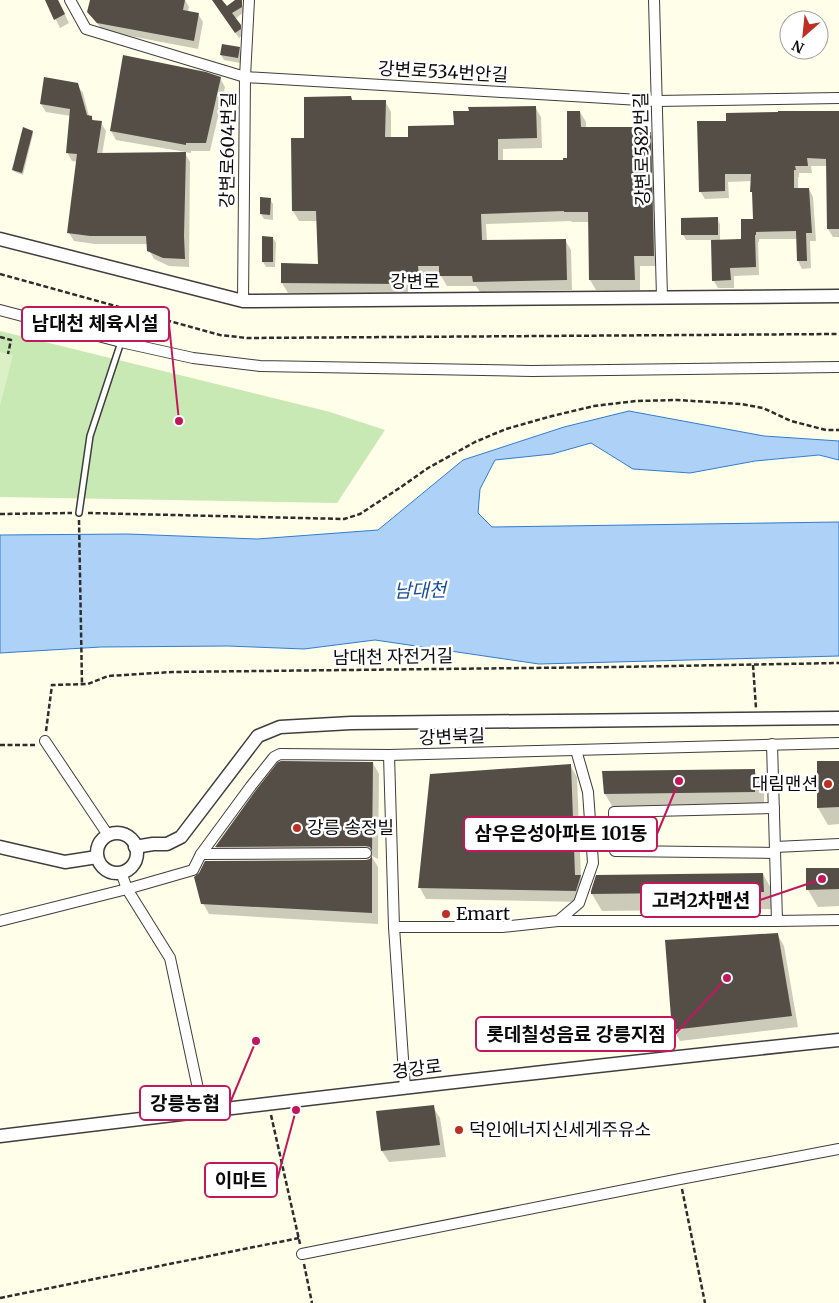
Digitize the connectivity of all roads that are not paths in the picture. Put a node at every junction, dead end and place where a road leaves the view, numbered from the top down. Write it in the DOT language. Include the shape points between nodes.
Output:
graph roads {
  1 [pos="70,0"];
  2 [pos="249,0"];
  3 [pos="654,0"];
  4 [pos="245,77"];
  5 [pos="839,98"];
  6 [pos="657,101"];
  7 [pos="0,239"];
  8 [pos="839,296"];
  9 [pos="662,297"];
  10 [pos="243,301"];
  11 [pos="0,310"];
  12 [pos="121,342"];
  13 [pos="839,368"];
  14 [pos="79,513"];
  15 [pos="839,718"];
  16 [pos="45,741"];
  17 [pos="839,743"];
  18 [pos="772,744"];
  19 [pos="576,750"];
  20 [pos="389,755"];
  21 [pos="774,808"];
  22 [pos="108,835"];
  23 [pos="839,844"];
  24 [pos="0,847"];
  25 [pos="135,847"];
  26 [pos="775,850"];
  27 [pos="366,853"];
  28 [pos="201,854"];
  29 [pos="97,857"];
  30 [pos="121,872"];
  31 [pos="127,889"];
  32 [pos="839,920"];
  33 [pos="0,921"];
  34 [pos="558,921"];
  35 [pos="777,921"];
  36 [pos="394,927"];
  37 [pos="839,1040"];
  38 [pos="405,1088"];
  39 [pos="202,1112"];
  40 [pos="0,1136"];
  41 [pos="839,1149"];
  42 [pos="302,1254"];
  1 -- 4 [label="street, 강변로534번안길" via="86,29"];
  2 -- 4 [label="street, 강변로604번길"];
  3 -- 6 [label="street, 강변로582번길"];
  4 -- 6 [label="street, 강변로534번안길"];
  4 -- 10 [label="street, 강변로604번길"];
  5 -- 6 [label="street, 강변로534번안길"];
  6 -- 9 [label="street, 강변로582번길"];
  7 -- 10 [label="street, 강변로"];
  8 -- 9 [label="street, 강변로"];
  9 -- 10 [label="street, 강변로"];
  11 -- 12 [label="street"];
  12 -- 13 [label="street" via="193,358 260,366 532,370"];
  12 -- 14 [label="lane" via="90,436"];
  15 -- 25 [label="street" via="351,722 280,727 258,736 181,837 167,844"];
  16 -- 22 [label="street"];
  17 -- 18 [label="street, 강변북길"];
  18 -- 19 [label="street, 강변북길"];
  18 -- 21 [label="street"];
  19 -- 20 [label="street, 강변북길"];
  19 -- 34 [label="street" via="588,792 593,862 579,903"];
  20 -- 28 [label="street, 강변북길" via="274,756"];
  20 -- 36 [label="street"];
  21 -- 26 [label="street"];
  21 -- 26 [label="street" via="614,812 615,851"];
  22 -- 25 [label="street" via="127,836"];
  22 -- 29 [label="street" via="99,844"];
  23 -- 26 [label="street"];
  24 -- 29 [label="street" via="65,862"];
  25 -- 30 [label="street" via="135,860"];
  26 -- 35 [label="street"];
  27 -- 28 [label="street"];
  28 -- 31 [label="street, 강변북길" via="193,870"];
  29 -- 30 [label="street" via="103,868"];
  30 -- 31 [label="street"];
  31 -- 33 [label="street, 강변북길"];
  31 -- 39 [label="street" via="170,958"];
  32 -- 35 [label="street"];
  34 -- 35 [label="street"];
  34 -- 36 [label="street" via="502,927"];
  36 -- 38 [label="street"];
  37 -- 38 [label="street, 경강로"];
  38 -- 39 [label="street, 경강로"];
  39 -- 40 [label="street, 경강로"];
  41 -- 42 [label="street"];
}
